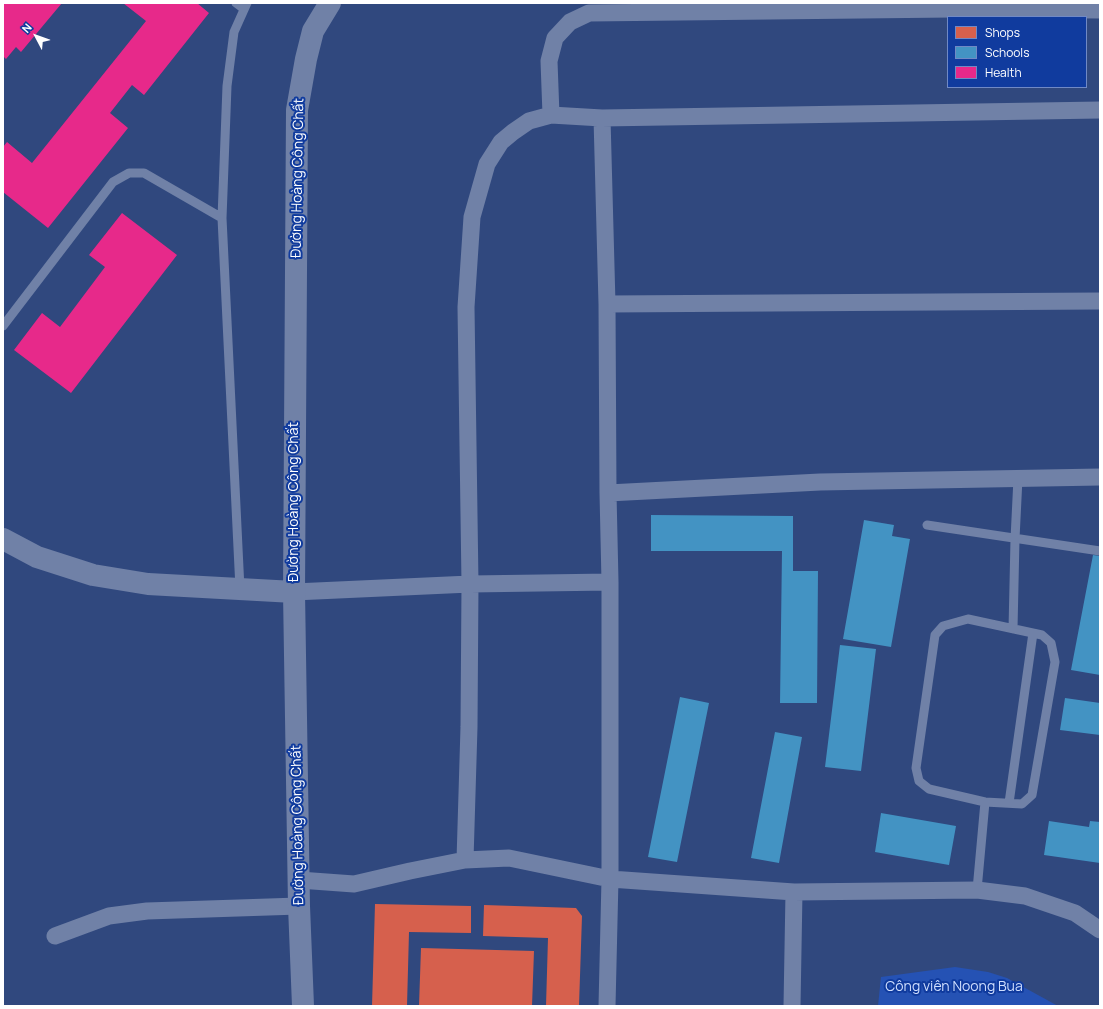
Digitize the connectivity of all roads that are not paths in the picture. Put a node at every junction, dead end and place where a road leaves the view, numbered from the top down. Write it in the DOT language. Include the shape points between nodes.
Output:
graph roads {
  1 [pos="236,3"];
  2 [pos="330,3"];
  3 [pos="246,6"];
  4 [pos="1100,10"];
  5 [pos="1100,110"];
  6 [pos="551,115"];
  7 [pos="602,118"];
  8 [pos="222,218"];
  9 [pos="1100,301"];
  10 [pos="607,304"];
  11 [pos="3,326"];
  12 [pos="1100,477"];
  13 [pos="1018,478"];
  14 [pos="608,493"];
  15 [pos="927,525"];
  16 [pos="3,539"];
  17 [pos="1015,539"];
  18 [pos="1100,551"];
  19 [pos="610,582"];
  20 [pos="470,584"];
  21 [pos="240,589"];
  22 [pos="294,592"];
  23 [pos="1013,629"];
  24 [pos="1033,633"];
  25 [pos="986,802"];
  26 [pos="1009,803"];
  27 [pos="465,860"];
  28 [pos="610,879"];
  29 [pos="299,880"];
  30 [pos="977,890"];
  31 [pos="794,892"];
  32 [pos="299,906"];
  33 [pos="1100,930"];
  34 [pos="56,936"];
  35 [pos="303,1006"];
  36 [pos="608,1006"];
  37 [pos="792,1006"];
  1 -- 3 [label="lane"];
  2 -- 22 [label="street, Đường Hoàng Công Chất" via="313,31 297,110"];
  3 -- 8 [label="lane" via="234,32 227,86"];
  4 -- 6 [label="street" via="589,13 570,22 555,38 550,61"];
  5 -- 7 [label="street"];
  6 -- 7 [label="street"];
  6 -- 20 [label="street" via="529,122 501,142 487,164 472,217 466,307"];
  7 -- 10 [label="street"];
  8 -- 11 [label="lane" via="144,173 129,173 113,182"];
  8 -- 21 [label="lane"];
  9 -- 10 [label="street"];
  10 -- 14 [label="street"];
  12 -- 13 [label="street"];
  13 -- 14 [label="street" via="820,482"];
  13 -- 17 [label="lane"];
  14 -- 19 [label="street"];
  15 -- 17 [label="lane"];
  16 -- 21 [label="street" via="37,557 93,575 148,584"];
  17 -- 18 [label="lane"];
  17 -- 23 [label="lane"];
  19 -- 20 [label="street"];
  19 -- 28 [label="street"];
  20 -- 22 [label="street"];
  20 -- 27 [label="street"];
  21 -- 22 [label="street"];
  22 -- 29 [label="street, Đường Hoàng Công Chất"];
  23 -- 24 [label="lane"];
  23 -- 25 [label="lane" via="968,619 943,626 935,635 916,768 919,780 929,789"];
  24 -- 26 [label="lane"];
  24 -- 26 [label="lane" via="1042,635 1051,643 1054,662 1032,795 1022,804"];
  25 -- 26 [label="lane"];
  25 -- 30 [label="lane"];
  27 -- 28 [label="street" via="509,858"];
  27 -- 29 [label="street" via="354,884"];
  28 -- 31 [label="street"];
  28 -- 36 [label="street"];
  29 -- 32 [label="street, Đường Hoàng Công Chất"];
  30 -- 31 [label="street"];
  30 -- 33 [label="street" via="1025,896 1075,913"];
  31 -- 37 [label="street"];
  32 -- 34 [label="street" via="147,911 109,916"];
  32 -- 35 [label="street, Đường Hoàng Công Chất"];
}
